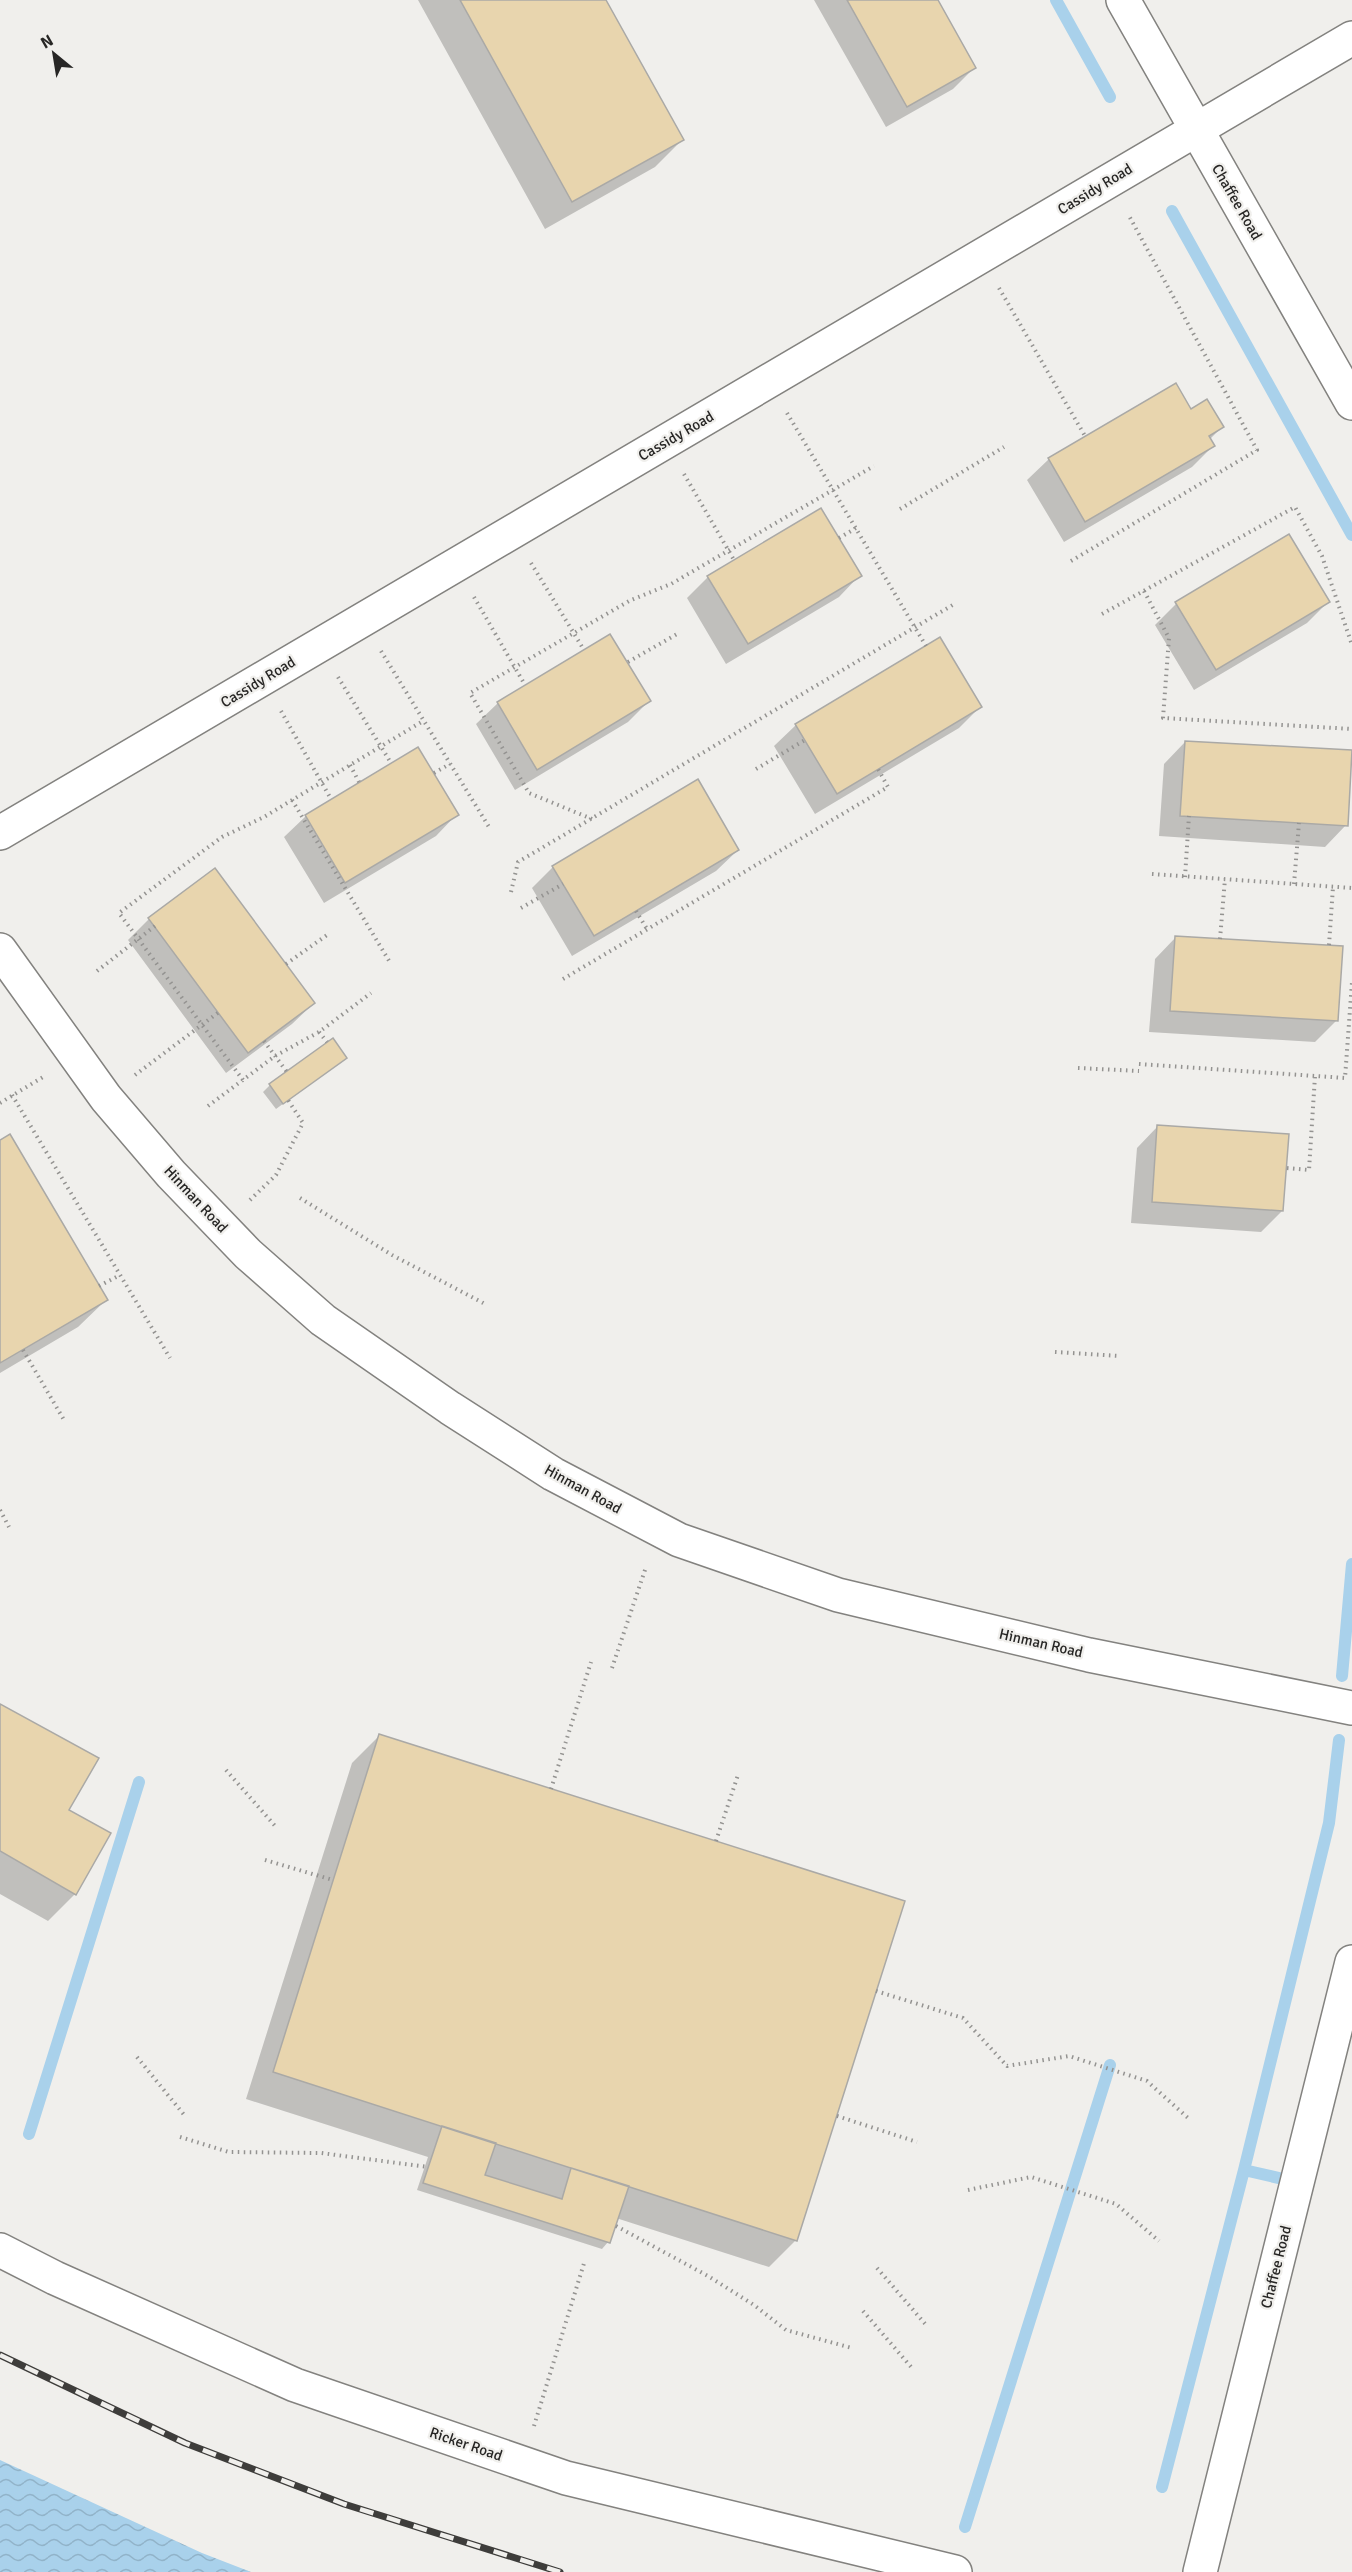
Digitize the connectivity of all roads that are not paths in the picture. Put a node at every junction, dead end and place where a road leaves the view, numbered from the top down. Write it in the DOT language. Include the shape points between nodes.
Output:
graph roads {
  1 [pos="1123,0"];
  2 [pos="1352,38"];
  3 [pos="1196,131"];
  4 [pos="1352,403"];
  5 [pos="0,832"];
  6 [pos="0,950"];
  7 [pos="1352,1707"];
  8 [pos="1352,1962"];
  9 [pos="0,2250"];
  10 [pos="956,2572"];
  11 [pos="1200,2572"];
  1 -- 3 [label="street, Chaffee Road"];
  2 -- 3 [label="street, Cassidy Road"];
  3 -- 4 [label="street, Chaffee Road"];
  3 -- 5 [label="street, Cassidy Road"];
  6 -- 7 [label="street, Hinman Road" via="106,1098 171,1174 248,1254 323,1320 553,1474 679,1540 838,1595 1089,1655"];
  8 -- 11 [label="street, Chaffee Road"];
  9 -- 10 [label="street, Ricker Road" via="295,2385 566,2478"];
}
